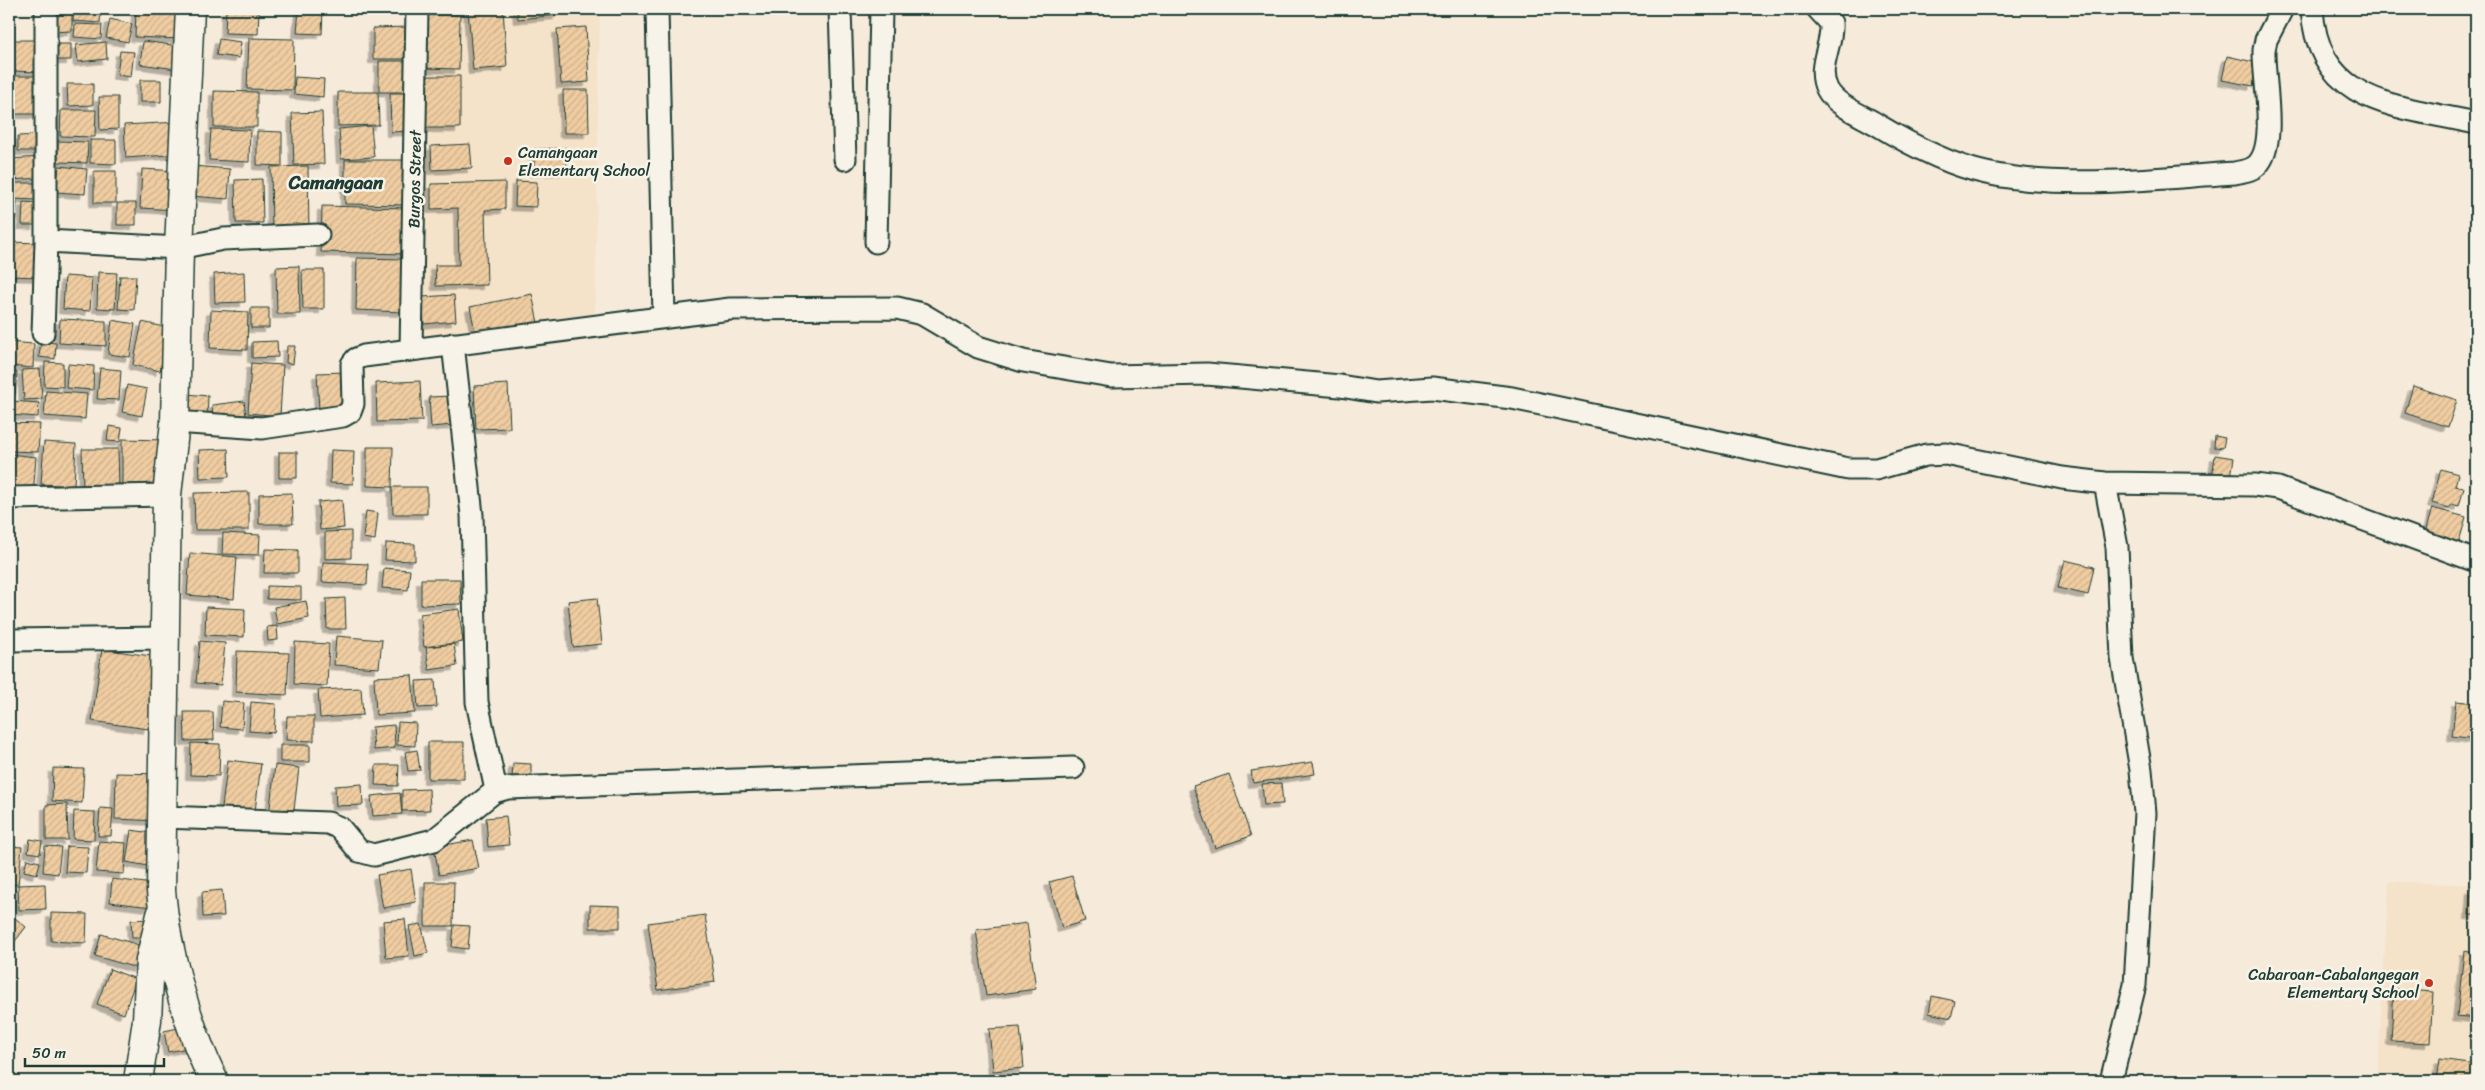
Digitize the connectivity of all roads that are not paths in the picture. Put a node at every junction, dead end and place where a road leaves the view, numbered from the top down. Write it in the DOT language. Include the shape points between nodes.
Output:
graph roads {
  1 [pos="46,9"];
  2 [pos="190,9"];
  3 [pos="417,9"];
  4 [pos="657,9"];
  5 [pos="840,9"];
  6 [pos="881,9"];
  7 [pos="1818,9"];
  8 [pos="2282,9"];
  9 [pos="2312,9"];
  10 [pos="2476,123"];
  11 [pos="845,160"];
  12 [pos="318,235"];
  13 [pos="46,241"];
  14 [pos="876,242"];
  15 [pos="179,248"];
  16 [pos="664,317"];
  17 [pos="43,333"];
  18 [pos="453,344"];
  19 [pos="411,350"];
  20 [pos="175,422"];
  21 [pos="2105,483"];
  22 [pos="167,494"];
  23 [pos="9,498"];
  24 [pos="2476,562"];
  25 [pos="165,638"];
  26 [pos="9,640"];
  27 [pos="1073,768"];
  28 [pos="496,790"];
  29 [pos="162,817"];
  30 [pos="163,909"];
  31 [pos="138,1081"];
  32 [pos="214,1081"];
  33 [pos="2111,1081"];
  1 -- 13 [label="street"];
  2 -- 15 [label="street"];
  3 -- 19 [label="street, Burgos Street"];
  4 -- 16 [label="street"];
  5 -- 11 [label="street"];
  6 -- 14 [label="street"];
  7 -- 8 [label="street" via="1831,23 1823,74 1827,90 1836,100 1894,135 1967,167 2005,176 2095,182 2235,173 2258,164 2265,152 2268,131 2264,50"];
  9 -- 10 [label="street" via="2324,59 2349,86 2374,98"];
  12 -- 15 [label="street" via="223,239"];
  13 -- 15 [label="street"];
  13 -- 17 [label="street"];
  15 -- 20 [label="street"];
  16 -- 18 [label="street"];
  16 -- 21 [label="street" via="730,309 897,308 922,314 978,347 1023,362 1111,376 1207,374 1376,392 1432,388 1462,390 1848,470 1876,468 1926,455 1946,454 2062,478"];
  18 -- 19 [label="street"];
  18 -- 28 [label="street" via="472,515 476,695"];
  19 -- 20 [label="street" via="356,359 352,366 353,404 350,412 342,416 262,428"];
  20 -- 22 [label="street"];
  21 -- 24 [label="street" via="2278,488"];
  21 -- 33 [label="street" via="2117,547 2122,658 2145,813 2135,985"];
  22 -- 23 [label="street"];
  22 -- 25 [label="street"];
  25 -- 26 [label="street"];
  25 -- 29 [label="street"];
  27 -- 28 [label="street"];
  28 -- 29 [label="street" via="434,840 374,855 359,851 340,828 328,823"];
  29 -- 30 [label="street"];
  30 -- 31 [label="street" via="150,960 147,1020"];
  30 -- 32 [label="street" via="172,956 198,1048"];
}
